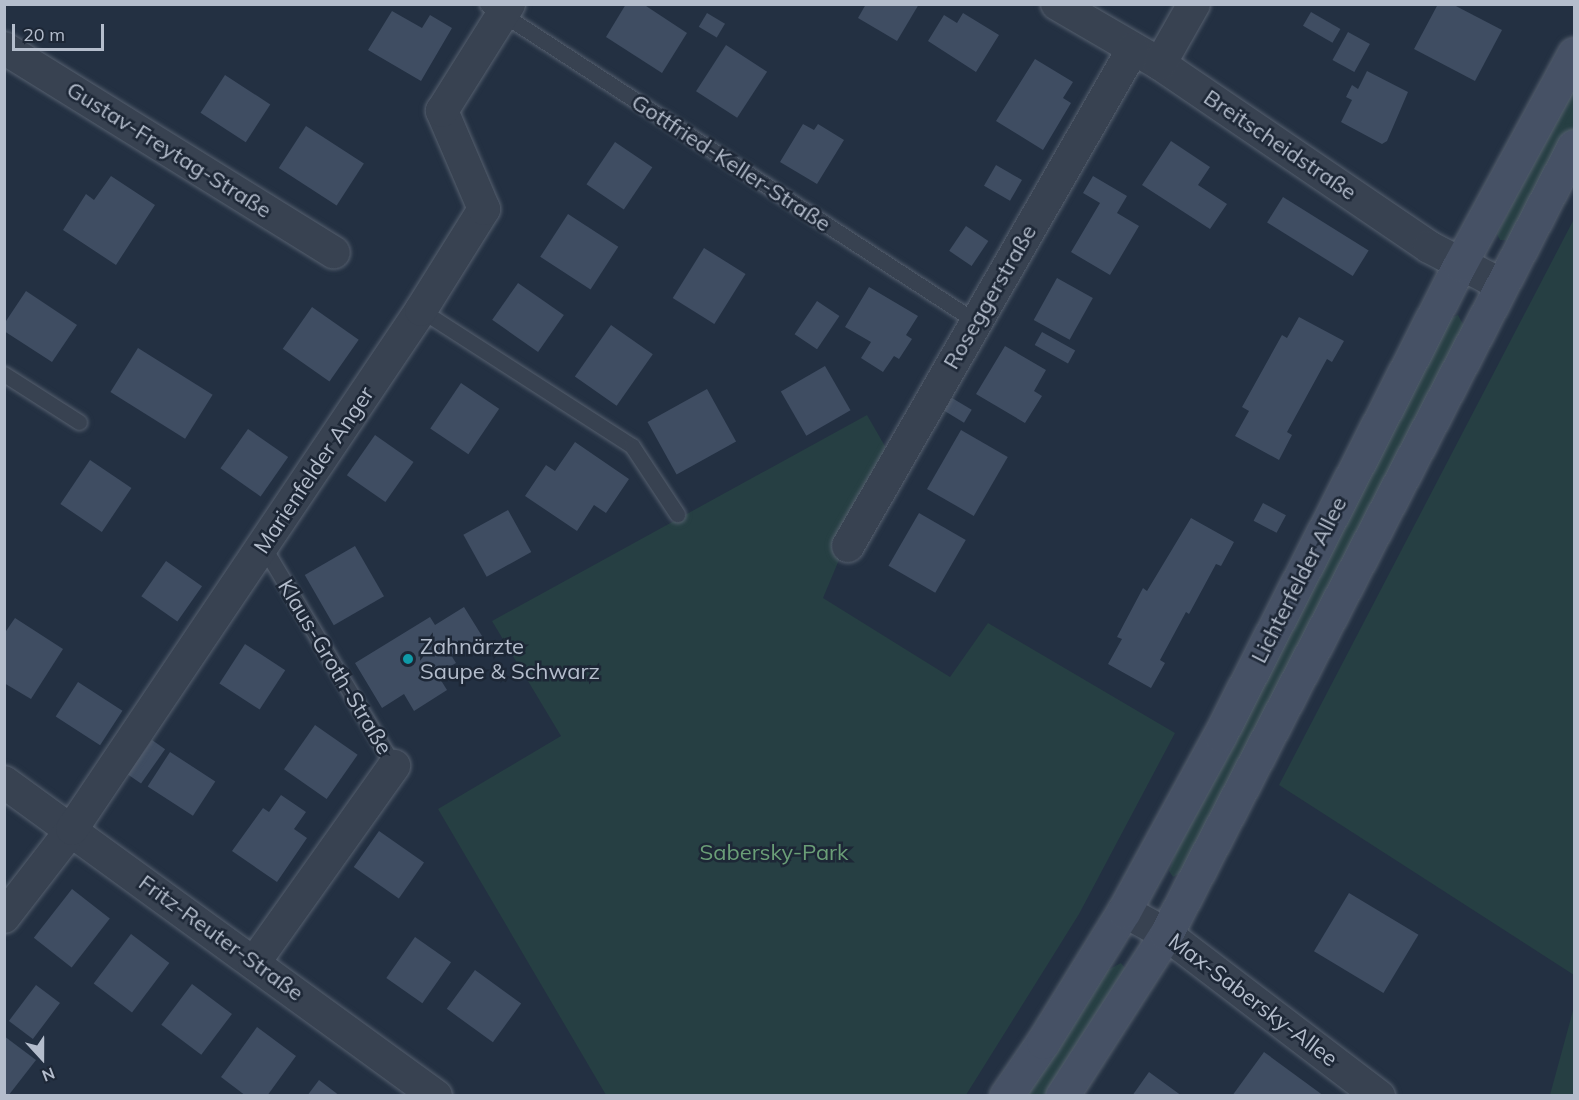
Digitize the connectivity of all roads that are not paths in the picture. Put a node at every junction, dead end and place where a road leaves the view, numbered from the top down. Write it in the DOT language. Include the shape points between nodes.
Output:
graph roads {
  1 [pos="1057,4"];
  2 [pos="1194,4"];
  3 [pos="499,8"];
  4 [pos="4,48"];
  5 [pos="1133,49"];
  6 [pos="1575,54"];
  7 [pos="1160,64"];
  8 [pos="1575,146"];
  9 [pos="334,253"];
  10 [pos="1460,264"];
  11 [pos="1502,285"];
  12 [pos="421,310"];
  13 [pos="975,321"];
  14 [pos="4,375"];
  15 [pos="79,422"];
  16 [pos="677,514"];
  17 [pos="263,546"];
  18 [pos="848,546"];
  19 [pos="394,766"];
  20 [pos="4,782"];
  21 [pos="72,829"];
  22 [pos="1124,911"];
  23 [pos="4,917"];
  24 [pos="1166,934"];
  25 [pos="254,963"];
  26 [pos="436,1095"];
  27 [pos="1006,1095"];
  28 [pos="1062,1095"];
  29 [pos="1379,1095"];
  1 -- 5 [label="street, Breitscheidstraße"];
  2 -- 7 [label="street"];
  3 -- 12 [label="street, Marienfelder Anger" via="442,111 484,209"];
  3 -- 13 [label="lane, Gottfried-Keller-Straße"];
  4 -- 9 [label="street, Gustav-Freytag-Straße"];
  5 -- 7 [label="street, Breitscheidstraße"];
  5 -- 13 [label="street, Roseggerstraße"];
  6 -- 10 [label="main road, Lichterfelder Allee"];
  7 -- 10 [label="street, Breitscheidstraße"];
  8 -- 11 [label="main road, Lichterfelder Allee"];
  10 -- 11 [label="street, Breitscheidstraße"];
  10 -- 22 [label="main road, Lichterfelder Allee" via="1220,735"];
  11 -- 24 [label="main road, Lichterfelder Allee"];
  12 -- 16 [label="lane" via="632,446"];
  12 -- 17 [label="street, Marienfelder Anger"];
  13 -- 18 [label="street, Roseggerstraße"];
  14 -- 15 [label="lane"];
  17 -- 19 [label="lane, Klaus-Groth-Straße"];
  17 -- 21 [label="street, Marienfelder Anger"];
  19 -- 25 [label="street, Klaus-Groth-Straße"];
  20 -- 21 [label="street, Fritz-Reuter-Straße"];
  21 -- 23 [label="street, Marienfelder Anger"];
  21 -- 25 [label="street, Fritz-Reuter-Straße"];
  22 -- 24 [label="street, Max-Sabersky-Allee"];
  22 -- 27 [label="main road, Lichterfelder Allee"];
  24 -- 28 [label="main road, Lichterfelder Allee"];
  24 -- 29 [label="street, Max-Sabersky-Allee"];
  25 -- 26 [label="street, Fritz-Reuter-Straße"];
}
